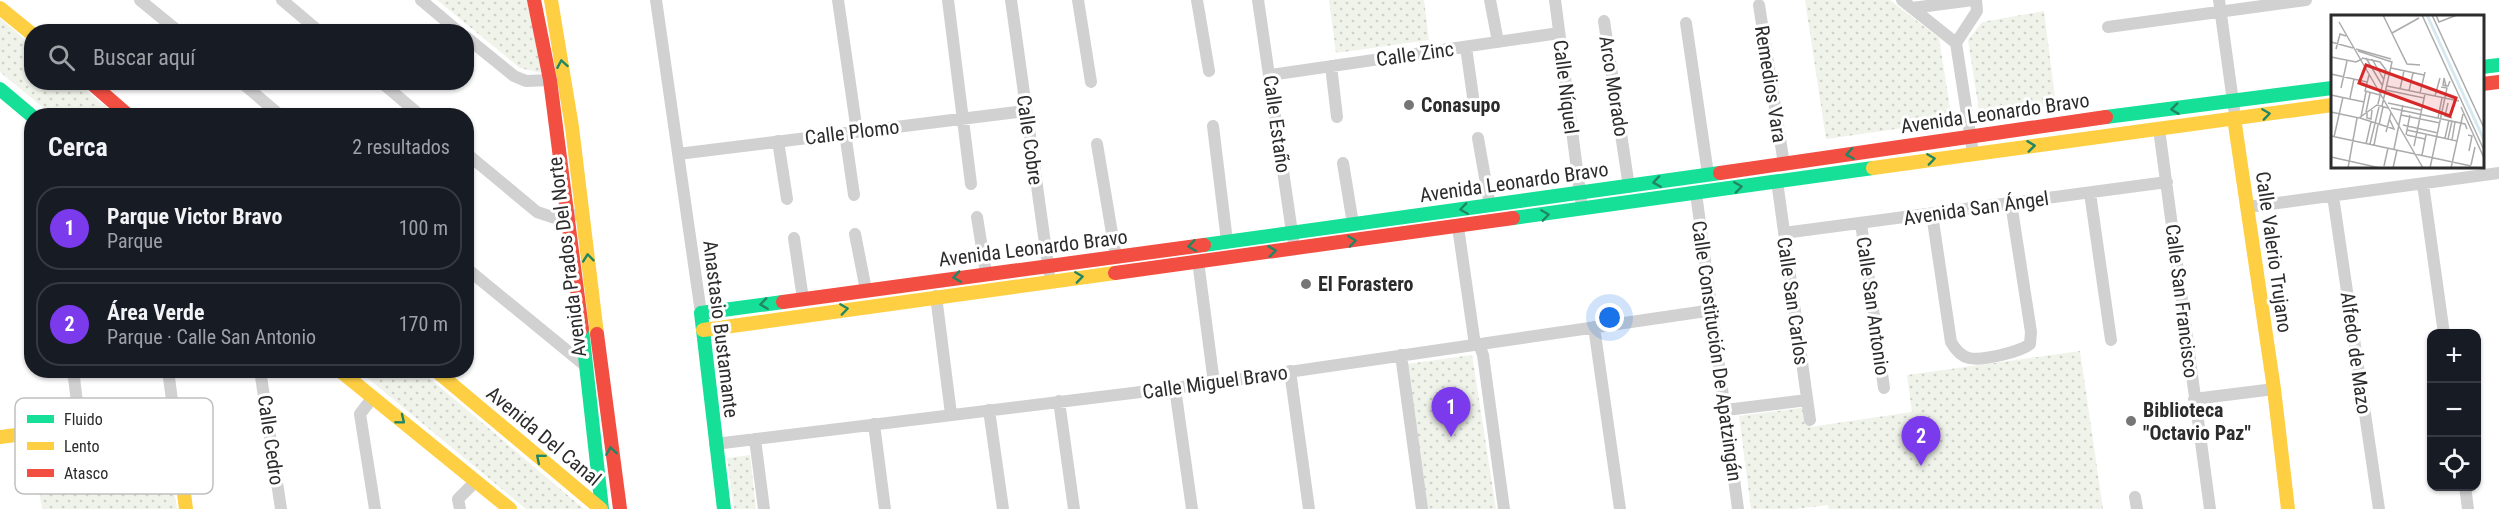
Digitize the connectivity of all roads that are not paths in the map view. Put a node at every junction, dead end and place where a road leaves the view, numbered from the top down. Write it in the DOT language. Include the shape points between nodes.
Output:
graph roads {
  1 [pos="140,0"];
  2 [pos="282,0"];
  3 [pos="421,0"];
  4 [pos="534,0"];
  5 [pos="550,0"];
  6 [pos="656,0"];
  7 [pos="838,0"];
  8 [pos="948,0"];
  9 [pos="1011,0"];
  10 [pos="1078,0"];
  11 [pos="1197,0"];
  12 [pos="1258,0"];
  13 [pos="1490,0"];
  14 [pos="1554,0"];
  15 [pos="1974,0"];
  16 [pos="2306,0"];
  17 [pos="1759,4"];
  18 [pos="1907,4"];
  19 [pos="2220,6"];
  20 [pos="0,8"];
  21 [pos="1604,21"];
  22 [pos="1686,23"];
  23 [pos="168,24"];
  24 [pos="310,24"];
  25 [pos="450,24"];
  26 [pos="2108,27"];
  27 [pos="24,28"];
  28 [pos="1559,33"];
  29 [pos="1498,42"];
  30 [pos="1956,43"];
  31 [pos="474,44"];
  32 [pos="1466,46"];
  33 [pos="2499,65"];
  34 [pos="1330,66"];
  35 [pos="2484,67"];
  36 [pos="1209,71"];
  37 [pos="1270,75"];
  38 [pos="550,80"];
  39 [pos="1091,82"];
  40 [pos="2499,82"];
  41 [pos="2484,84"];
  42 [pos="2331,88"];
  43 [pos="0,89"];
  44 [pos="99,90"];
  45 [pos="250,90"];
  46 [pos="390,90"];
  47 [pos="1473,97"];
  48 [pos="2233,101"];
  49 [pos="2331,105"];
  50 [pos="120,108"];
  51 [pos="272,108"];
  52 [pos="412,108"];
  53 [pos="24,109"];
  54 [pos="1025,111"];
  55 [pos="1337,117"];
  56 [pos="2234,118"];
  57 [pos="962,119"];
  58 [pos="1213,126"];
  59 [pos="2159,129"];
  60 [pos="851,132"];
  61 [pos="1970,135"];
  62 [pos="1478,138"];
  63 [pos="778,141"];
  64 [pos="1097,144"];
  65 [pos="1973,153"];
  66 [pos="678,154"];
  67 [pos="474,160"];
  68 [pos="1342,163"];
  69 [pos="1784,164"];
  70 [pos="1708,174"];
  71 [pos="2499,174"];
  72 [pos="1777,182"];
  73 [pos="2167,182"];
  74 [pos="971,184"];
  75 [pos="2423,184"];
  76 [pos="1629,187"];
  77 [pos="1696,193"];
  78 [pos="2091,193"];
  79 [pos="1580,194"];
  80 [pos="854,195"];
  81 [pos="2333,196"];
  82 [pos="787,199"];
  83 [pos="2011,203"];
  84 [pos="1490,206"];
  85 [pos="2248,207"];
  86 [pos="1582,210"];
  87 [pos="583,212"];
  88 [pos="1932,214"];
  89 [pos="566,217"];
  90 [pos="977,217"];
  91 [pos="1861,223"];
  92 [pos="1353,224"];
  93 [pos="1458,226"];
  94 [pos="1292,232"];
  95 [pos="1784,233"];
  96 [pos="855,234"];
  97 [pos="794,238"];
  98 [pos="1227,241"];
  99 [pos="1294,249"];
  100 [pos="1116,257"];
  101 [pos="1198,261"];
  102 [pos="1048,265"];
  103 [pos="986,273"];
  104 [pos="474,275"];
  105 [pos="1050,280"];
  106 [pos="866,290"];
  107 [pos="936,296"];
  108 [pos="803,299"];
  109 [pos="1713,310"];
  110 [pos="701,313"];
  111 [pos="1594,327"];
  112 [pos="2443,329"];
  113 [pos="703,330"];
  114 [pos="2111,340"];
  115 [pos="1477,344"];
  116 [pos="1401,356"];
  117 [pos="587,367"];
  118 [pos="1290,372"];
  119 [pos="74,378"];
  120 [pos="169,378"];
  121 [pos="261,378"];
  122 [pos="349,378"];
  123 [pos="445,378"];
  124 [pos="1214,383"];
  125 [pos="1175,388"];
  126 [pos="1884,388"];
  127 [pos="2274,389"];
  128 [pos="77,398"];
  129 [pos="172,398"];
  130 [pos="373,398"];
  131 [pos="2194,399"];
  132 [pos="1807,400"];
  133 [pos="1059,401"];
  134 [pos="989,410"];
  135 [pos="1726,410"];
  136 [pos="951,414"];
  137 [pos="1810,420"];
  138 [pos="874,424"];
  139 [pos="15,435"];
  140 [pos="0,437"];
  141 [pos="755,439"];
  142 [pos="715,444"];
  143 [pos="476,481"];
  144 [pos="2466,491"];
  145 [pos="184,494"];
  146 [pos="186,509"];
  147 [pos="281,509"];
  148 [pos="375,509"];
  149 [pos="460,509"];
  150 [pos="510,509"];
  151 [pos="601,509"];
  152 [pos="620,509"];
  153 [pos="724,509"];
  154 [pos="764,509"];
  155 [pos="885,509"];
  156 [pos="1003,509"];
  157 [pos="1074,509"];
  158 [pos="1192,509"];
  159 [pos="1310,509"];
  160 [pos="1422,509"];
  161 [pos="1504,509"];
  162 [pos="1620,509"];
  163 [pos="1738,509"];
  164 [pos="2210,509"];
  165 [pos="2288,509"];
  166 [pos="2379,509"];
  167 [pos="2468,509"];
  1 -- 23 [label="street"];
  2 -- 24 [label="street"];
  3 -- 25 [label="street"];
  4 -- 38 [label="street"];
  87 -- 5 [label="street, Avenida Prados Del Norte, one-way"];
  6 -- 66 [label="street, Anastasio Bustamante"];
  7 -- 60 [label="street"];
  8 -- 57 [label="street"];
  9 -- 54 [label="street, Calle Cobre"];
  10 -- 39 [label="street"];
  11 -- 36 [label="street"];
  12 -- 37 [label="street, Calle Estaño"];
  13 -- 29 [label="street"];
  14 -- 28 [label="street, Calle Níquel"];
  15 -- 18 [label="street"];
  15 -- 30 [label="street" via="1977,11"];
  16 -- 19 [label="street"];
  17 -- 69 [label="street, Remedios Vara"];
  18 -- 30 [label="street"];
  19 -- 26 [label="street"];
  19 -- 48 [label="street, Calle Valerio Trujano"];
  20 -- 27 [label="street"];
  21 -- 76 [label="street, Arco Morado"];
  22 -- 70 [label="street"];
  28 -- 29 [label="street, Calle Zinc"];
  28 -- 79 [label="street, Calle Níquel"];
  29 -- 32 [label="street, Calle Zinc"];
  30 -- 61 [label="street"];
  31 -- 38 [label="street" via="514,76 526,81"];
  32 -- 34 [label="street, Calle Zinc"];
  32 -- 47 [label="street"];
  33 -- 35 [label="street"];
  34 -- 37 [label="street, Calle Zinc"];
  34 -- 55 [label="street"];
  37 -- 94 [label="street, Calle Estaño"];
  38 -- 89 [label="street"];
  40 -- 41 [label="street"];
  42 -- 48 [label="street, Avenida Leonardo Bravo"];
  43 -- 53 [label="street"];
  44 -- 50 [label="street"];
  45 -- 51 [label="street"];
  46 -- 52 [label="street"];
  48 -- 56 [label="street, Calle Valerio Trujano"];
  48 -- 61 [label="street, Avenida Leonardo Bravo, one-way"];
  56 -- 49 [label="street, Avenida Leonardo Bravo, one-way"];
  54 -- 57 [label="street, Calle Plomo"];
  54 -- 102 [label="street, Calle Cobre"];
  56 -- 59 [label="street, Avenida Leonardo Bravo"];
  56 -- 85 [label="street, Calle Valerio Trujano"];
  57 -- 60 [label="street, Calle Plomo"];
  57 -- 74 [label="street"];
  58 -- 98 [label="street"];
  65 -- 59 [label="street, Avenida Leonardo Bravo, one-way"];
  59 -- 73 [label="street, Calle San Francisco"];
  60 -- 63 [label="street, Calle Plomo"];
  60 -- 80 [label="street"];
  61 -- 65 [label="street"];
  61 -- 69 [label="street, Avenida Leonardo Bravo, one-way"];
  62 -- 84 [label="street"];
  63 -- 66 [label="street, Calle Plomo"];
  63 -- 82 [label="street"];
  64 -- 100 [label="street"];
  72 -- 65 [label="street, Avenida Leonardo Bravo, one-way"];
  66 -- 110 [label="street, Anastasio Bustamante"];
  67 -- 89 [label="street" via="537,212 546,217"];
  68 -- 92 [label="street"];
  69 -- 70 [label="street, Avenida Leonardo Bravo"];
  70 -- 76 [label="street, Avenida Leonardo Bravo, one-way"];
  71 -- 75 [label="street"];
  77 -- 72 [label="street, Avenida Leonardo Bravo, one-way"];
  72 -- 95 [label="street, Calle San Carlos"];
  73 -- 78 [label="street, Avenida San Ángel"];
  73 -- 131 [label="street, Calle San Francisco"];
  75 -- 81 [label="street"];
  75 -- 112 [label="street"];
  76 -- 79 [label="street, Avenida Leonardo Bravo"];
  77 -- 86 [label="street, Avenida Leonardo Bravo"];
  77 -- 109 [label="street, Calle Constitución De Apatzingán"];
  78 -- 83 [label="street, Avenida San Ángel"];
  78 -- 114 [label="street"];
  79 -- 84 [label="street, Avenida Leonardo Bravo"];
  79 -- 86 [label="street, Calle Níquel"];
  81 -- 85 [label="street"];
  81 -- 166 [label="street, Alfedo de Mazo"];
  83 -- 88 [label="street, Avenida San Ángel"];
  83 -- 88 [label="street" via="2031,332 2030,344 2021,351 1969,358 1956,351 1951,342"];
  84 -- 92 [label="street, Avenida Leonardo Bravo, one-way"];
  85 -- 127 [label="street, Calle Valerio Trujano"];
  93 -- 86 [label="street, Avenida Leonardo Bravo, one-way"];
  87 -- 89 [label="street"];
  152 -- 87 [label="street, Avenida Prados Del Norte, one-way" via="605,417"];
  88 -- 91 [label="street, Avenida San Ángel"];
  89 -- 117 [label="street"];
  90 -- 103 [label="street"];
  91 -- 95 [label="street, Avenida San Ángel"];
  91 -- 126 [label="street, Calle San Antonio"];
  92 -- 94 [label="street, Avenida Leonardo Bravo"];
  99 -- 93 [label="street, Avenida Leonardo Bravo, one-way"];
  93 -- 115 [label="street"];
  94 -- 98 [label="street, Avenida Leonardo Bravo"];
  94 -- 99 [label="street, Calle Estaño"];
  95 -- 132 [label="street, Calle San Carlos"];
  96 -- 106 [label="street"];
  97 -- 108 [label="street"];
  98 -- 100 [label="street, Avenida Leonardo Bravo, one-way"];
  101 -- 99 [label="street, Avenida Leonardo Bravo, one-way"];
  100 -- 102 [label="street, Avenida Leonardo Bravo"];
  105 -- 101 [label="street, Avenida Leonardo Bravo, one-way"];
  101 -- 124 [label="street"];
  102 -- 103 [label="street, Avenida Leonardo Bravo"];
  102 -- 105 [label="street, Calle Cobre"];
  103 -- 106 [label="street, Avenida Leonardo Bravo, one-way"];
  104 -- 117 [label="street"];
  105 -- 107 [label="street, Avenida Leonardo Bravo"];
  106 -- 108 [label="street, Avenida Leonardo Bravo"];
  113 -- 107 [label="street, Avenida Leonardo Bravo, one-way"];
  107 -- 136 [label="street"];
  108 -- 110 [label="street, Avenida Leonardo Bravo, one-way"];
  109 -- 111 [label="street, Calle Miguel Bravo"];
  109 -- 135 [label="street, Calle Constitución De Apatzingán"];
  110 -- 113 [label="street, Anastasio Bustamante"];
  111 -- 115 [label="street, Calle Miguel Bravo"];
  111 -- 162 [label="street"];
  113 -- 142 [label="street, Anastasio Bustamante"];
  115 -- 116 [label="street, Calle Miguel Bravo"];
  115 -- 161 [label="street" via="1483,355"];
  116 -- 118 [label="street, Calle Miguel Bravo"];
  116 -- 160 [label="street"];
  117 -- 151 [label="street"];
  118 -- 124 [label="street, Calle Miguel Bravo"];
  118 -- 159 [label="street"];
  119 -- 128 [label="street"];
  120 -- 129 [label="street"];
  121 -- 147 [label="street, Calle Cedro"];
  122 -- 130 [label="street"];
  151 -- 123 [label="street, Avenida Del Canal, one-way"];
  124 -- 125 [label="street, Calle Miguel Bravo"];
  125 -- 133 [label="street, Calle Miguel Bravo"];
  125 -- 158 [label="street"];
  127 -- 131 [label="street"];
  127 -- 165 [label="street, Calle Valerio Trujano"];
  130 -- 143 [label="street, one-way"];
  130 -- 148 [label="street" via="360,414"];
  131 -- 164 [label="street, Calle San Francisco"];
  132 -- 135 [label="street"];
  132 -- 137 [label="street, Calle San Carlos"];
  133 -- 134 [label="street, Calle Miguel Bravo"];
  133 -- 157 [label="street"];
  134 -- 136 [label="street, Calle Miguel Bravo"];
  134 -- 156 [label="street"];
  135 -- 163 [label="street, Calle Constitución De Apatzingán"];
  136 -- 138 [label="street, Calle Miguel Bravo"];
  138 -- 141 [label="street, Calle Miguel Bravo"];
  138 -- 155 [label="street"];
  139 -- 140 [label="street"];
  141 -- 142 [label="street, Calle Miguel Bravo"];
  141 -- 154 [label="street"];
  142 -- 153 [label="street, Anastasio Bustamante"];
  143 -- 149 [label="street" via="458,499"];
  143 -- 150 [label="street"];
  144 -- 167 [label="street"];
  145 -- 146 [label="street"];
}
